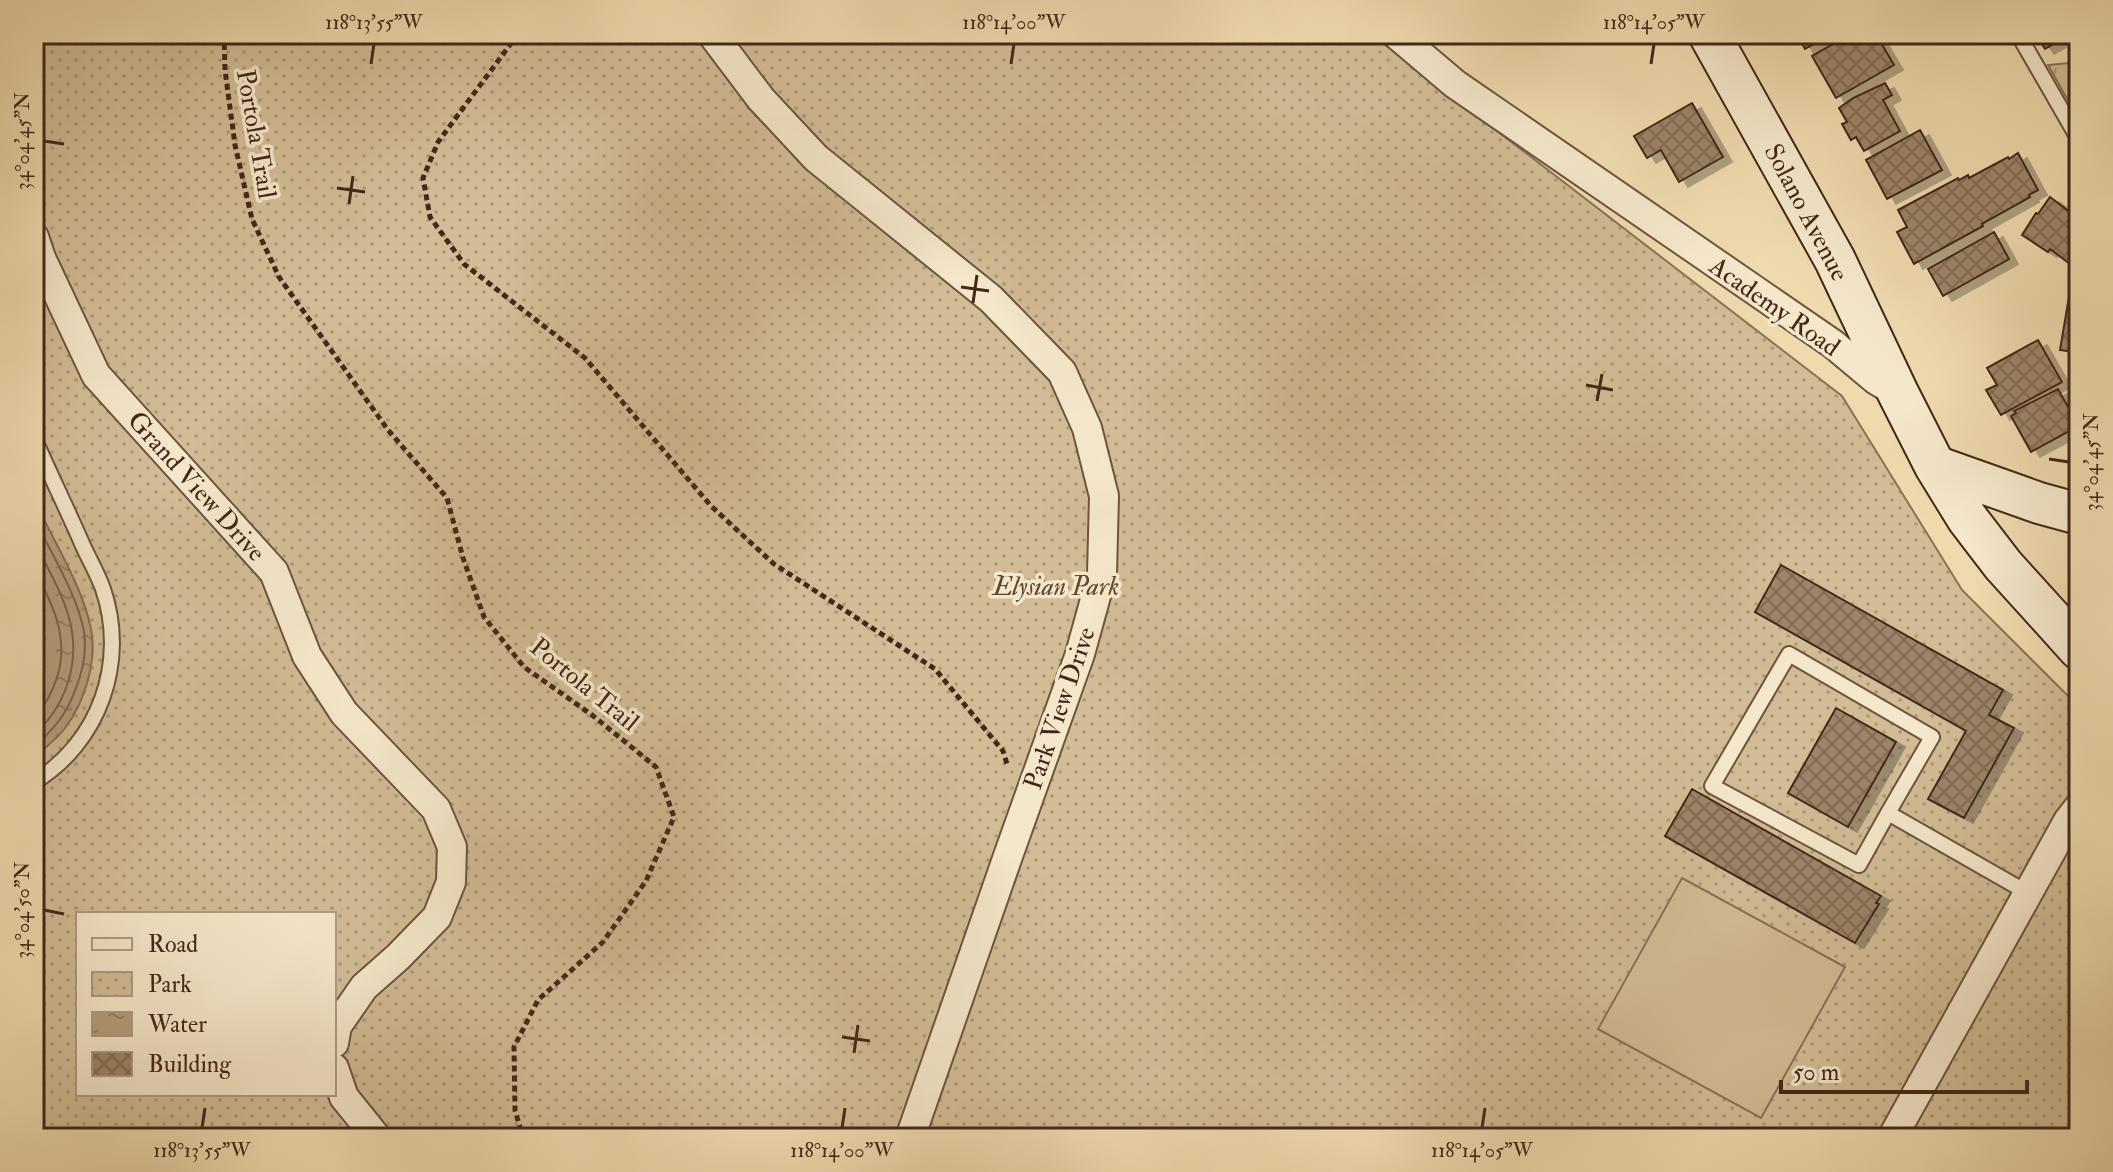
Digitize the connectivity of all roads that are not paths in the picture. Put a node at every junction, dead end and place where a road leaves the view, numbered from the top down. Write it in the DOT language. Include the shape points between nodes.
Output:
graph roads {
  1 [pos="712,34"];
  2 [pos="1396,34"];
  3 [pos="1709,34"];
  4 [pos="2018,34"];
  5 [pos="2079,140"];
  6 [pos="34,237"];
  7 [pos="1898,393"];
  8 [pos="34,438"];
  9 [pos="1935,466"];
  10 [pos="2079,514"];
  11 [pos="2079,649"];
  12 [pos="34,782"];
  13 [pos="2079,807"];
  14 [pos="1888,813"];
  15 [pos="2028,893"];
  16 [pos="336,1032"];
  17 [pos="336,1074"];
  18 [pos="377,1138"];
  19 [pos="910,1138"];
  20 [pos="1892,1138"];
  1 -- 19 [label="street, Park View Drive" via="761,99 816,158 991,299 1062,372 1087,428 1104,496 1102,574 1080,654"];
  2 -- 7 [label="street, Academy Road" via="1455,84"];
  3 -- 7 [label="main road, Solano Avenue" via="1835,260"];
  4 -- 5 [label="lane"];
  6 -- 16 [label="street, Grand View Drive" via="96,375 274,572 307,656 344,713 436,809 452,847 451,882 437,917 364,987"];
  7 -- 9 [label="main road, Academy Road"];
  8 -- 12 [label="lane" via="103,590 111,647 109,676 88,730 70,755"];
  9 -- 10 [label="main road"];
  9 -- 11 [label="main road, Academy Road" via="2003,565"];
  13 -- 15 [label="street"];
  14 -- 14 [label="lane" via="1932,737 1789,654 1712,786 1859,865"];
  14 -- 15 [label="lane"];
  15 -- 20 [label="street"];
  17 -- 18 [label="street" via="344,1097"];
}
